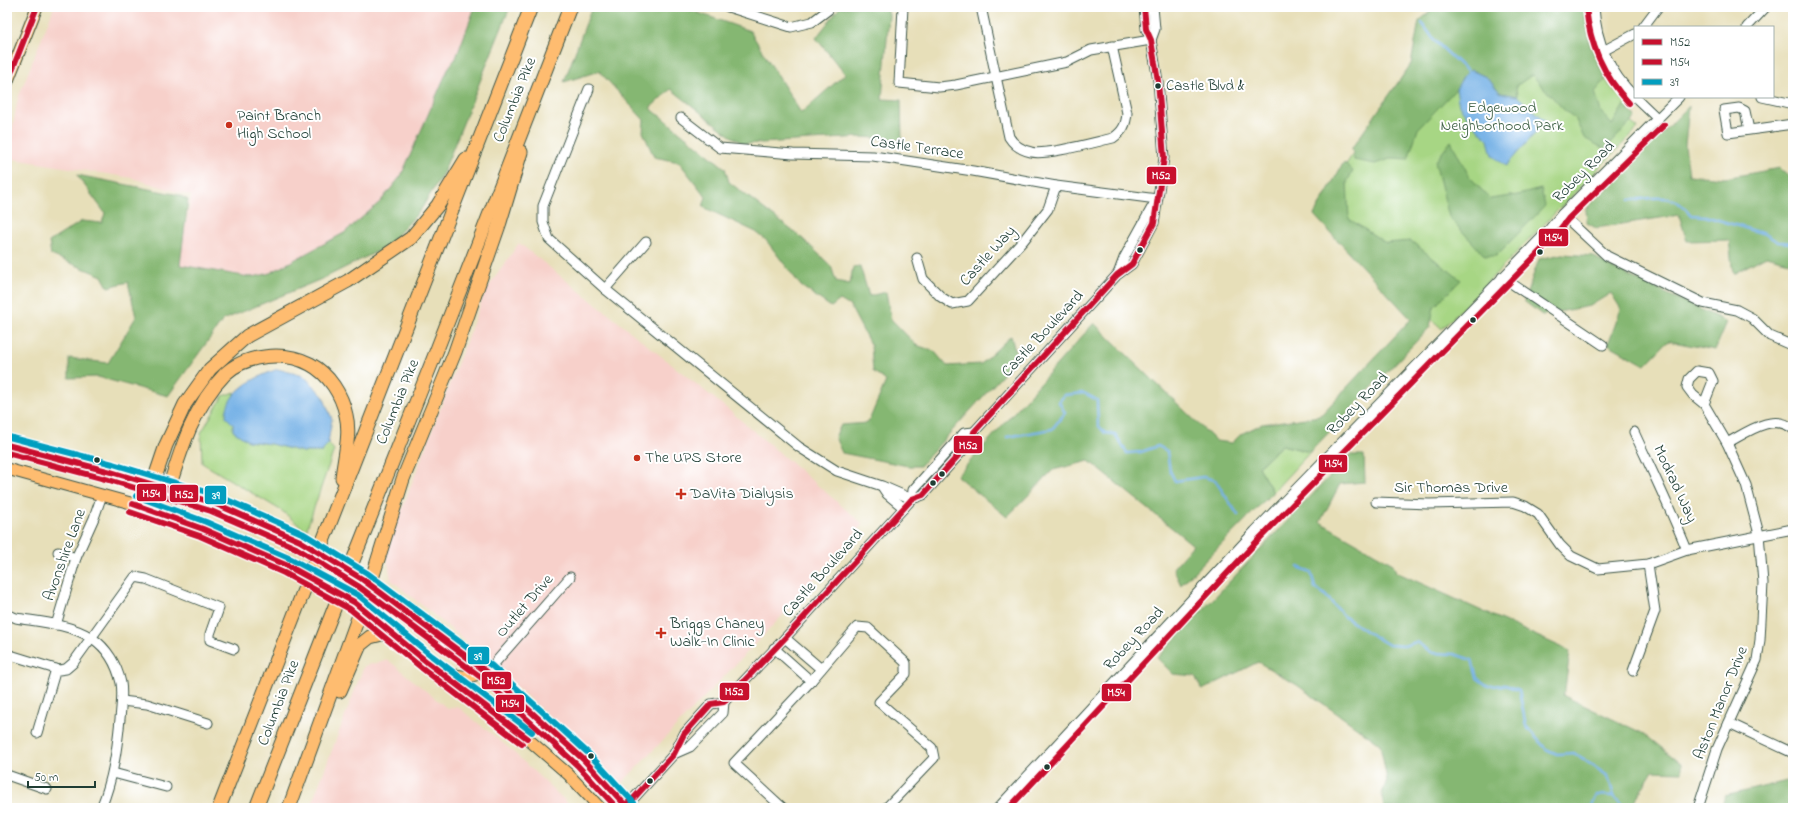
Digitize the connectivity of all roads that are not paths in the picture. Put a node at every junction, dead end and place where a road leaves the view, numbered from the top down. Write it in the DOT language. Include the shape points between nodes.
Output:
graph roads {
  1 [pos="37,7"];
  2 [pos="531,7"];
  3 [pos="570,7"];
  4 [pos="728,7"];
  5 [pos="830,7"];
  6 [pos="904,7"];
  7 [pos="981,7"];
  8 [pos="1144,7"];
  9 [pos="1153,7"];
  10 [pos="1594,7"];
  11 [pos="1658,7"];
  12 [pos="1766,7"];
  13 [pos="1644,26"];
  14 [pos="1748,26"];
  15 [pos="1634,35"];
  16 [pos="1151,40"];
  17 [pos="1112,46"];
  18 [pos="1603,51"];
  19 [pos="550,57"];
  20 [pos="996,77"];
  21 [pos="7,83"];
  22 [pos="589,89"];
  23 [pos="1634,96"];
  24 [pos="1636,98"];
  25 [pos="1678,98"];
  26 [pos="1766,98"];
  27 [pos="1793,104"];
  28 [pos="681,118"];
  29 [pos="1658,119"];
  30 [pos="1793,124"];
  31 [pos="1749,130"];
  32 [pos="482,134"];
  33 [pos="1056,186"];
  34 [pos="1157,199"];
  35 [pos="1562,214"];
  36 [pos="646,242"];
  37 [pos="917,258"];
  38 [pos="1502,277"];
  39 [pos="605,289"];
  40 [pos="1603,345"];
  41 [pos="1793,346"];
  42 [pos="1704,404"];
  43 [pos="1793,429"];
  44 [pos="1634,432"];
  45 [pos="1727,443"];
  46 [pos="7,445"];
  47 [pos="7,469"];
  48 [pos="154,484"];
  49 [pos="882,486"];
  50 [pos="169,489"];
  51 [pos="102,495"];
  52 [pos="340,496"];
  53 [pos="912,499"];
  54 [pos="1376,502"];
  55 [pos="145,507"];
  56 [pos="904,508"];
  57 [pos="161,513"];
  58 [pos="1793,529"];
  59 [pos="1759,534"];
  60 [pos="1687,550"];
  61 [pos="58,552"];
  62 [pos="76,558"];
  63 [pos="1648,564"];
  64 [pos="570,577"];
  65 [pos="366,582"];
  66 [pos="358,605"];
  67 [pos="7,614"];
  68 [pos="56,625"];
  69 [pos="91,638"];
  70 [pos="398,638"];
  71 [pos="785,638"];
  72 [pos="774,648"];
  73 [pos="234,650"];
  74 [pos="7,654"];
  75 [pos="56,669"];
  76 [pos="821,669"];
  77 [pos="1633,671"];
  78 [pos="487,672"];
  79 [pos="441,673"];
  80 [pos="811,681"];
  81 [pos="122,700"];
  82 [pos="724,702"];
  83 [pos="208,723"];
  84 [pos="1729,723"];
  85 [pos="37,733"];
  86 [pos="1793,753"];
  87 [pos="674,754"];
  88 [pos="113,773"];
  89 [pos="7,775"];
  90 [pos="298,786"];
  91 [pos="166,787"];
  92 [pos="47,789"];
  93 [pos="624,807"];
  94 [pos="101,808"];
  95 [pos="220,808"];
  96 [pos="256,808"];
  97 [pos="289,808"];
  98 [pos="600,808"];
  99 [pos="783,808"];
  100 [pos="886,808"];
  101 [pos="998,808"];
  102 [pos="1698,808"];
  1 -- 21 [label="main road"];
  2 -- 32 [label="highway, Columbia Pike"];
  3 -- 19 [label="highway, Columbia Pike"];
  4 -- 5 [label="street" via="791,27 812,22"];
  6 -- 20 [label="street" via="899,83 939,87"];
  7 -- 20 [label="street"];
  8 -- 16 [label="street, Castle Boulevard" via="1146,30"];
  9 -- 16 [label="street, Castle Boulevard" via="1155,29"];
  10 -- 18 [label="street" via="1596,31"];
  11 -- 13 [label="street"];
  12 -- 14 [label="street"];
  15 -- 18 [label="street"];
  16 -- 17 [label="street"];
  16 -- 34 [label="street, Castle Boulevard" via="1162,118 1164,158"];
  17 -- 20 [label="street" via="1091,50 1067,62"];
  17 -- 20 [label="street" via="1127,113 1126,124 1113,138 1046,152 1032,153 1022,150 1009,137"];
  18 -- 23 [label="street" via="1615,74"];
  19 -- 65 [label="highway" via="500,222 458,345 403,479"];
  19 -- 96 [label="highway, Columbia Pike"];
  22 -- 39 [label="street" via="542,206 543,222 549,239"];
  24 -- 29 [label="street"];
  25 -- 29 [label="street, Robey Road"];
  26 -- 27 [label="street"];
  28 -- 33 [label="street, Castle Terrace" via="720,148 793,154 873,156"];
  29 -- 35 [label="street, Robey Road"];
  30 -- 31 [label="street"];
  32 -- 48 [label="highway" via="438,205 411,238 348,282 247,336 210,369 186,404 166,445"];
  32 -- 52 [label="highway, Columbia Pike"];
  33 -- 34 [label="street, Castle Terrace"];
  33 -- 37 [label="street, Castle Way" via="1048,209 1023,241 968,301 952,304 941,297 923,279"];
  34 -- 53 [label="street, Castle Boulevard" via="1154,223 1132,264 1118,275 974,432 972,440 923,495"];
  35 -- 38 [label="street, Robey Road"];
  35 -- 41 [label="street" via="1607,256 1703,303 1737,310 1752,318 1770,336"];
  36 -- 39 [label="street"];
  38 -- 40 [label="street"];
  38 -- 101 [label="street, Robey Road" via="1254,531"];
  39 -- 49 [label="street" via="799,447 836,471"];
  42 -- 45 [label="street, Aston Manor Drive"];
  43 -- 45 [label="street" via="1775,422 1763,424"];
  44 -- 60 [label="street, Modrad Way"];
  45 -- 59 [label="street, Aston Manor Drive" via="1746,485"];
  46 -- 48 [label="main road"];
  47 -- 51 [label="main road"];
  48 -- 50 [label="main road"];
  48 -- 55 [label="highway"];
  49 -- 53 [label="street"];
  49 -- 56 [label="street" via="887,494"];
  50 -- 52 [label="highway" via="187,433 203,401 226,374 244,362 268,356 287,357 310,364 328,378 340,395 347,415"];
  50 -- 57 [label="highway"];
  50 -- 65 [label="main road, bridge" via="214,503 300,541"];
  51 -- 55 [label="main road"];
  51 -- 62 [label="street, Avonshire Lane"];
  52 -- 95 [label="highway, Columbia Pike"];
  53 -- 56 [label="street, Castle Boulevard"];
  54 -- 63 [label="street, Sir Thomas Drive" via="1513,502 1538,514 1571,556 1598,569"];
  55 -- 57 [label="main road"];
  56 -- 71 [label="street, Castle Boulevard"];
  57 -- 66 [label="main road, bridge" via="203,528 288,566"];
  58 -- 59 [label="street, Sir Thomas Drive"];
  59 -- 60 [label="street, Sir Thomas Drive"];
  59 -- 84 [label="street, Aston Manor Drive" via="1762,583 1757,660"];
  60 -- 63 [label="street, Sir Thomas Drive"];
  61 -- 62 [label="street"];
  62 -- 68 [label="street, Avonshire Lane"];
  63 -- 77 [label="street" via="1655,611"];
  64 -- 78 [label="street, Outlet Drive"];
  65 -- 66 [label="highway"];
  65 -- 78 [label="main road"];
  66 -- 70 [label="main road"];
  66 -- 90 [label="highway"];
  67 -- 68 [label="street"];
  68 -- 69 [label="street" via="76,630"];
  69 -- 73 [label="street" via="136,577 219,608 210,640"];
  69 -- 75 [label="street" via="73,663 66,669"];
  69 -- 81 [label="street" via="111,657 121,684"];
  70 -- 79 [label="main road"];
  70 -- 90 [label="highway" via="382,634 370,637 360,645"];
  71 -- 72 [label="street, Castle Boulevard"];
  71 -- 76 [label="street"];
  72 -- 80 [label="street"];
  72 -- 82 [label="street, Castle Boulevard"];
  74 -- 75 [label="street"];
  75 -- 85 [label="street"];
  76 -- 80 [label="street"];
  76 -- 100 [label="street" via="858,627 868,628 906,663 906,674 879,702 932,748 934,758"];
  78 -- 79 [label="main road" via="468,677"];
  78 -- 93 [label="main road" via="583,759"];
  79 -- 98 [label="main road" via="522,734 568,774"];
  80 -- 99 [label="street" via="734,763"];
  81 -- 83 [label="street" via="147,704"];
  81 -- 88 [label="street"];
  82 -- 87 [label="street, Castle Boulevard" via="711,704 684,734"];
  82 -- 87 [label="street, Castle Boulevard" via="723,713 690,747"];
  84 -- 86 [label="street"];
  84 -- 102 [label="street, Aston Manor Drive" via="1717,749"];
  87 -- 93 [label="street, Castle Boulevard"];
  88 -- 91 [label="street"];
  88 -- 94 [label="street"];
  89 -- 92 [label="street"];
  90 -- 97 [label="highway"];
}
